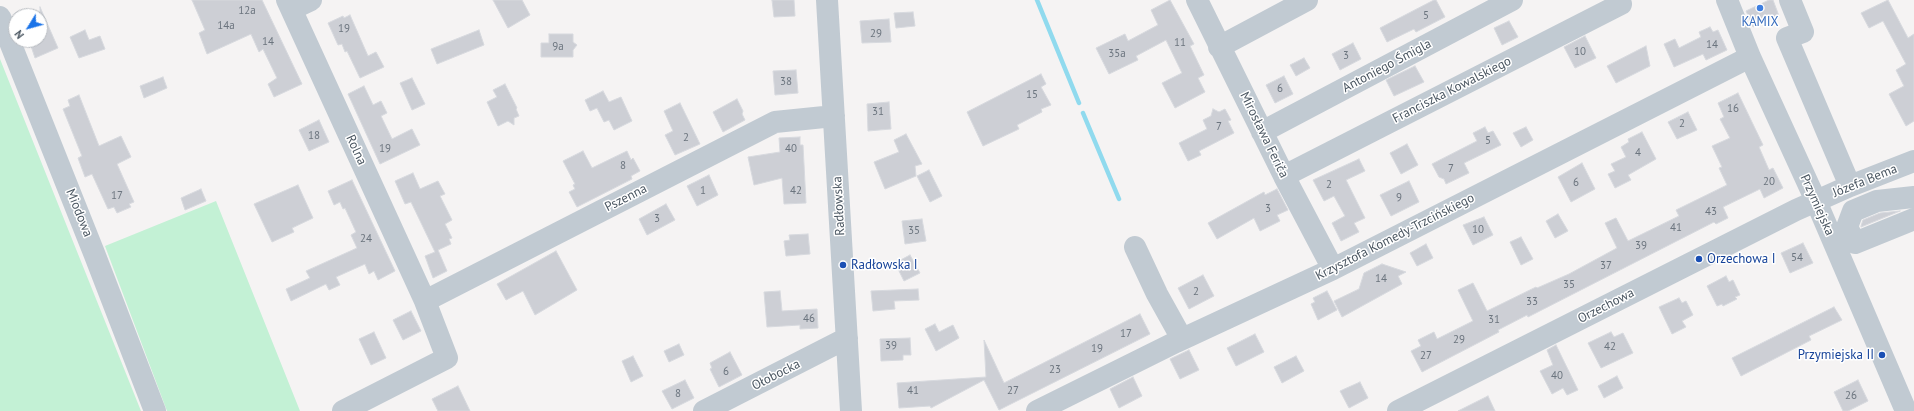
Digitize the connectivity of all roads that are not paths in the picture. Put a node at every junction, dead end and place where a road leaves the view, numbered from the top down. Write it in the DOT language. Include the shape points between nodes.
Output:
graph roads {
  1 [pos="312,0"];
  2 [pos="1197,0"];
  3 [pos="1307,0"];
  4 [pos="1512,0"];
  5 [pos="1727,0"];
  6 [pos="1790,0"];
  7 [pos="831,1"];
  8 [pos="1621,4"];
  9 [pos="290,5"];
  10 [pos="0,17"];
  11 [pos="1219,47"];
  12 [pos="1750,57"];
  13 [pos="834,116"];
  14 [pos="1262,132"];
  15 [pos="1914,161"];
  16 [pos="1284,176"];
  17 [pos="1859,182"];
  18 [pos="1914,197"];
  19 [pos="1816,201"];
  20 [pos="1877,201"];
  21 [pos="1914,219"];
  22 [pos="1135,247"];
  23 [pos="1333,269"];
  24 [pos="424,301"];
  25 [pos="847,338"];
  26 [pos="1182,339"];
  27 [pos="155,411"];
  28 [pos="343,411"];
  29 [pos="704,411"];
  30 [pos="851,411"];
  31 [pos="1037,411"];
  32 [pos="1398,411"];
  33 [pos="1906,411"];
  1 -- 9 [label="street"];
  2 -- 11 [label="street, Mirosława Feriča"];
  3 -- 11 [label="street"];
  4 -- 14 [label="street, Antoniego Śmigla"];
  5 -- 12 [label="street, Przymiejska"];
  6 -- 17 [label="street" via="1803,32 1787,38"];
  7 -- 13 [label="street, Radłowska"];
  8 -- 16 [label="street, Franciszka Kowalskiego"];
  9 -- 24 [label="street, Rolna"];
  10 -- 27 [label="street, Miodowa"];
  11 -- 14 [label="street, Mirosława Feriča"];
  12 -- 19 [label="street, Przymiejska"];
  12 -- 23 [label="street, Krzysztofa Komedy-Trzcińskiego"];
  13 -- 24 [label="street, Pszenna" via="775,122"];
  13 -- 25 [label="street, Radłowska"];
  14 -- 16 [label="street, Mirosława Feriča"];
  15 -- 17 [label="street, Józefa Bema"];
  16 -- 23 [label="street, Mirosława Feriča"];
  17 -- 19 [label="street, Józefa Bema"];
  17 -- 20 [label="street"];
  18 -- 20 [label="street"];
  19 -- 32 [label="street, Orzechowa"];
  19 -- 33 [label="street, Przymiejska"];
  20 -- 21 [label="street" via="1853,211 1848,227 1855,242"];
  22 -- 26 [label="street"];
  23 -- 26 [label="street, Krzysztofa Komedy-Trzcińskiego"];
  24 -- 28 [label="street, Rolna" via="447,358"];
  25 -- 29 [label="street, Ołobocka"];
  25 -- 30 [label="street, Radłowska"];
  26 -- 31 [label="street, Krzysztofa Komedy-Trzcińskiego"];
}
